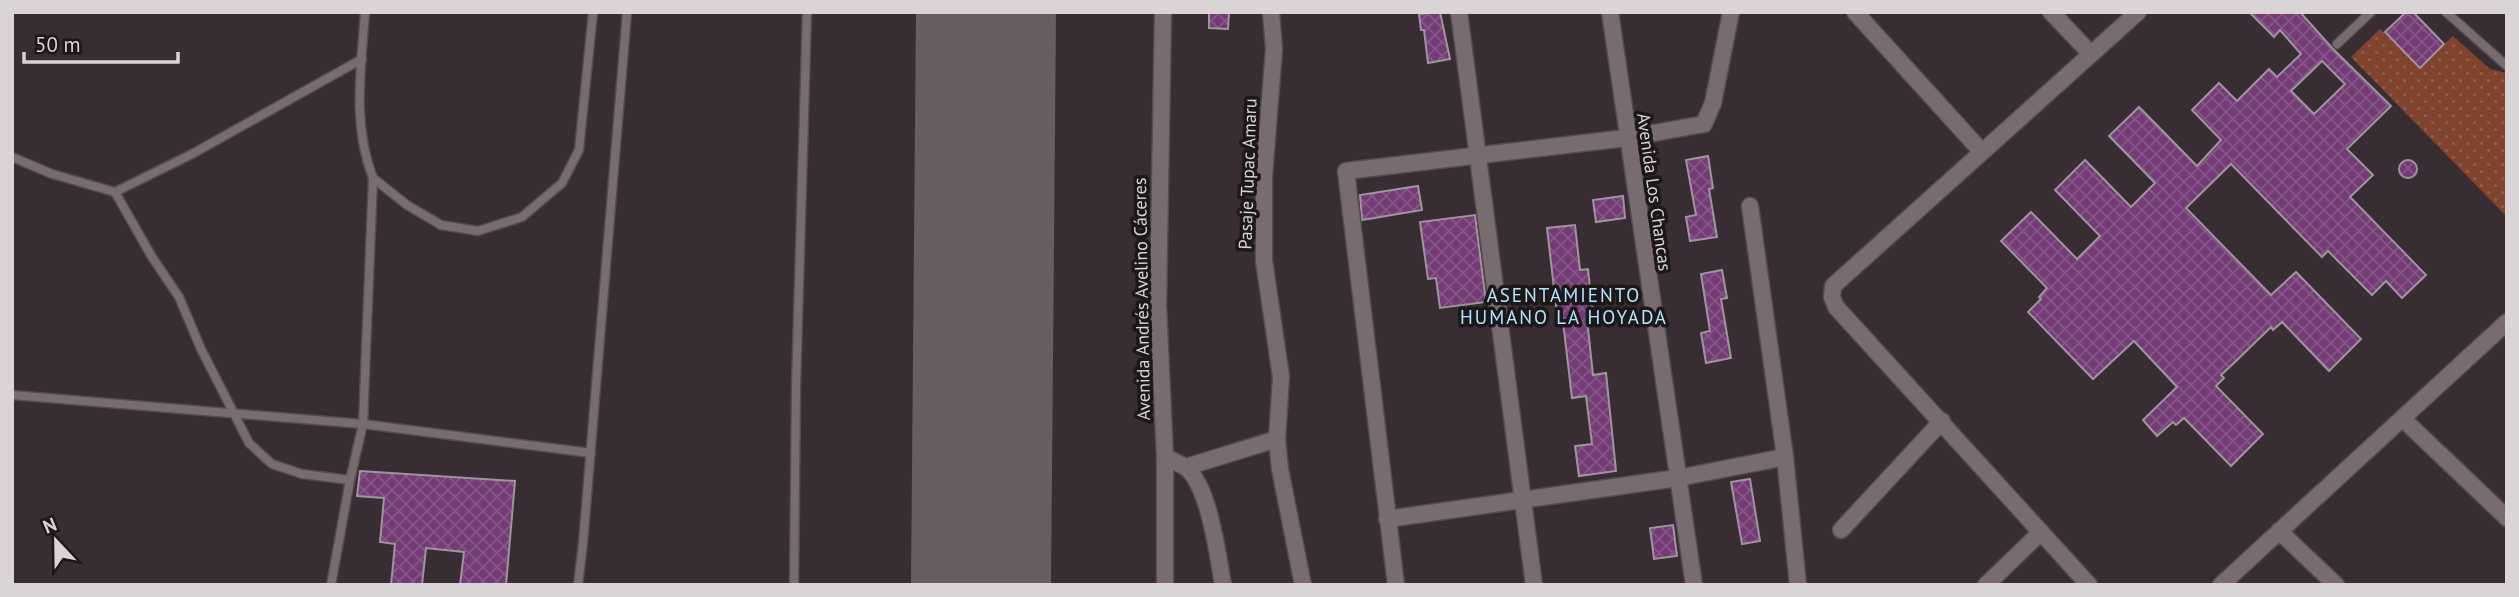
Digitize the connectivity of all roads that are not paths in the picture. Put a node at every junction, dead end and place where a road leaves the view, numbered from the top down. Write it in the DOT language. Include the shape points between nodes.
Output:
graph roads {
  1 [pos="365,12"];
  2 [pos="593,12"];
  3 [pos="627,12"];
  4 [pos="807,12"];
  5 [pos="1163,12"];
  6 [pos="1271,12"];
  7 [pos="1459,12"];
  8 [pos="1610,12"];
  9 [pos="1731,12"];
  10 [pos="1855,12"];
  11 [pos="2051,12"];
  12 [pos="2138,12"];
  13 [pos="2371,12"];
  14 [pos="2446,12"];
  15 [pos="2337,44"];
  16 [pos="2091,54"];
  17 [pos="362,59"];
  18 [pos="2507,66"];
  19 [pos="1626,138"];
  20 [pos="1982,152"];
  21 [pos="1477,156"];
  22 [pos="12,158"];
  23 [pos="373,178"];
  24 [pos="114,192"];
  25 [pos="1750,206"];
  26 [pos="2507,322"];
  27 [pos="12,395"];
  28 [pos="235,414"];
  29 [pos="2403,419"];
  30 [pos="1942,421"];
  31 [pos="363,424"];
  32 [pos="1277,439"];
  33 [pos="591,453"];
  34 [pos="1165,457"];
  35 [pos="1785,457"];
  36 [pos="1186,467"];
  37 [pos="1678,478"];
  38 [pos="350,480"];
  39 [pos="1522,498"];
  40 [pos="2507,518"];
  41 [pos="1387,519"];
  42 [pos="1841,530"];
  43 [pos="2279,531"];
  44 [pos="2041,532"];
  45 [pos="331,585"];
  46 [pos="578,585"];
  47 [pos="794,585"];
  48 [pos="1165,585"];
  49 [pos="1223,585"];
  50 [pos="1303,585"];
  51 [pos="1396,585"];
  52 [pos="1534,585"];
  53 [pos="1694,585"];
  54 [pos="1798,585"];
  55 [pos="1986,585"];
  56 [pos="2089,585"];
  57 [pos="2221,585"];
  58 [pos="2336,585"];
  1 -- 17 [label="lane"];
  2 -- 23 [label="lane" via="579,150 562,183 522,217 478,231 441,225"];
  3 -- 33 [label="lane"];
  4 -- 47 [label="lane"];
  5 -- 34 [label="street, Avenida Andrés Avelino Cáceres" via="1158,305"];
  6 -- 32 [label="street, Pasaje Tupac Amaru" via="1274,49 1264,176 1264,261 1281,377"];
  7 -- 21 [label="street"];
  8 -- 19 [label="street, Avenida Los Chancas"];
  9 -- 19 [label="street" via="1713,103 1704,124"];
  10 -- 20 [label="street"];
  11 -- 16 [label="street"];
  12 -- 16 [label="street"];
  13 -- 15 [label="lane"];
  14 -- 18 [label="lane"];
  16 -- 20 [label="street"];
  17 -- 23 [label="lane" via="359,119"];
  17 -- 24 [label="lane"];
  19 -- 21 [label="street"];
  19 -- 37 [label="street, Avenida Los Chancas"];
  20 -- 30 [label="street" via="1833,286 1836,307"];
  21 -- 39 [label="street"];
  21 -- 41 [label="street" via="1346,171"];
  22 -- 24 [label="lane"];
  23 -- 31 [label="lane"];
  24 -- 28 [label="lane" via="179,297"];
  25 -- 35 [label="street"];
  26 -- 29 [label="street"];
  27 -- 28 [label="lane"];
  28 -- 31 [label="lane"];
  28 -- 38 [label="lane" via="249,443 272,464 302,474"];
  29 -- 40 [label="street"];
  29 -- 43 [label="street"];
  30 -- 42 [label="street"];
  30 -- 44 [label="street"];
  31 -- 33 [label="lane"];
  31 -- 38 [label="lane"];
  32 -- 36 [label="street"];
  32 -- 50 [label="street, Pasaje Tupac Amaru"];
  33 -- 46 [label="lane"];
  34 -- 36 [label="street"];
  34 -- 48 [label="street, Avenida Andrés Avelino Cáceres"];
  35 -- 37 [label="street"];
  35 -- 54 [label="street"];
  36 -- 49 [label="street" via="1207,506"];
  37 -- 39 [label="street"];
  37 -- 53 [label="street, Avenida Los Chancas"];
  38 -- 45 [label="lane"];
  39 -- 41 [label="street"];
  39 -- 52 [label="street"];
  41 -- 51 [label="street"];
  43 -- 57 [label="street"];
  43 -- 58 [label="street"];
  44 -- 55 [label="street"];
  44 -- 56 [label="street"];
}
